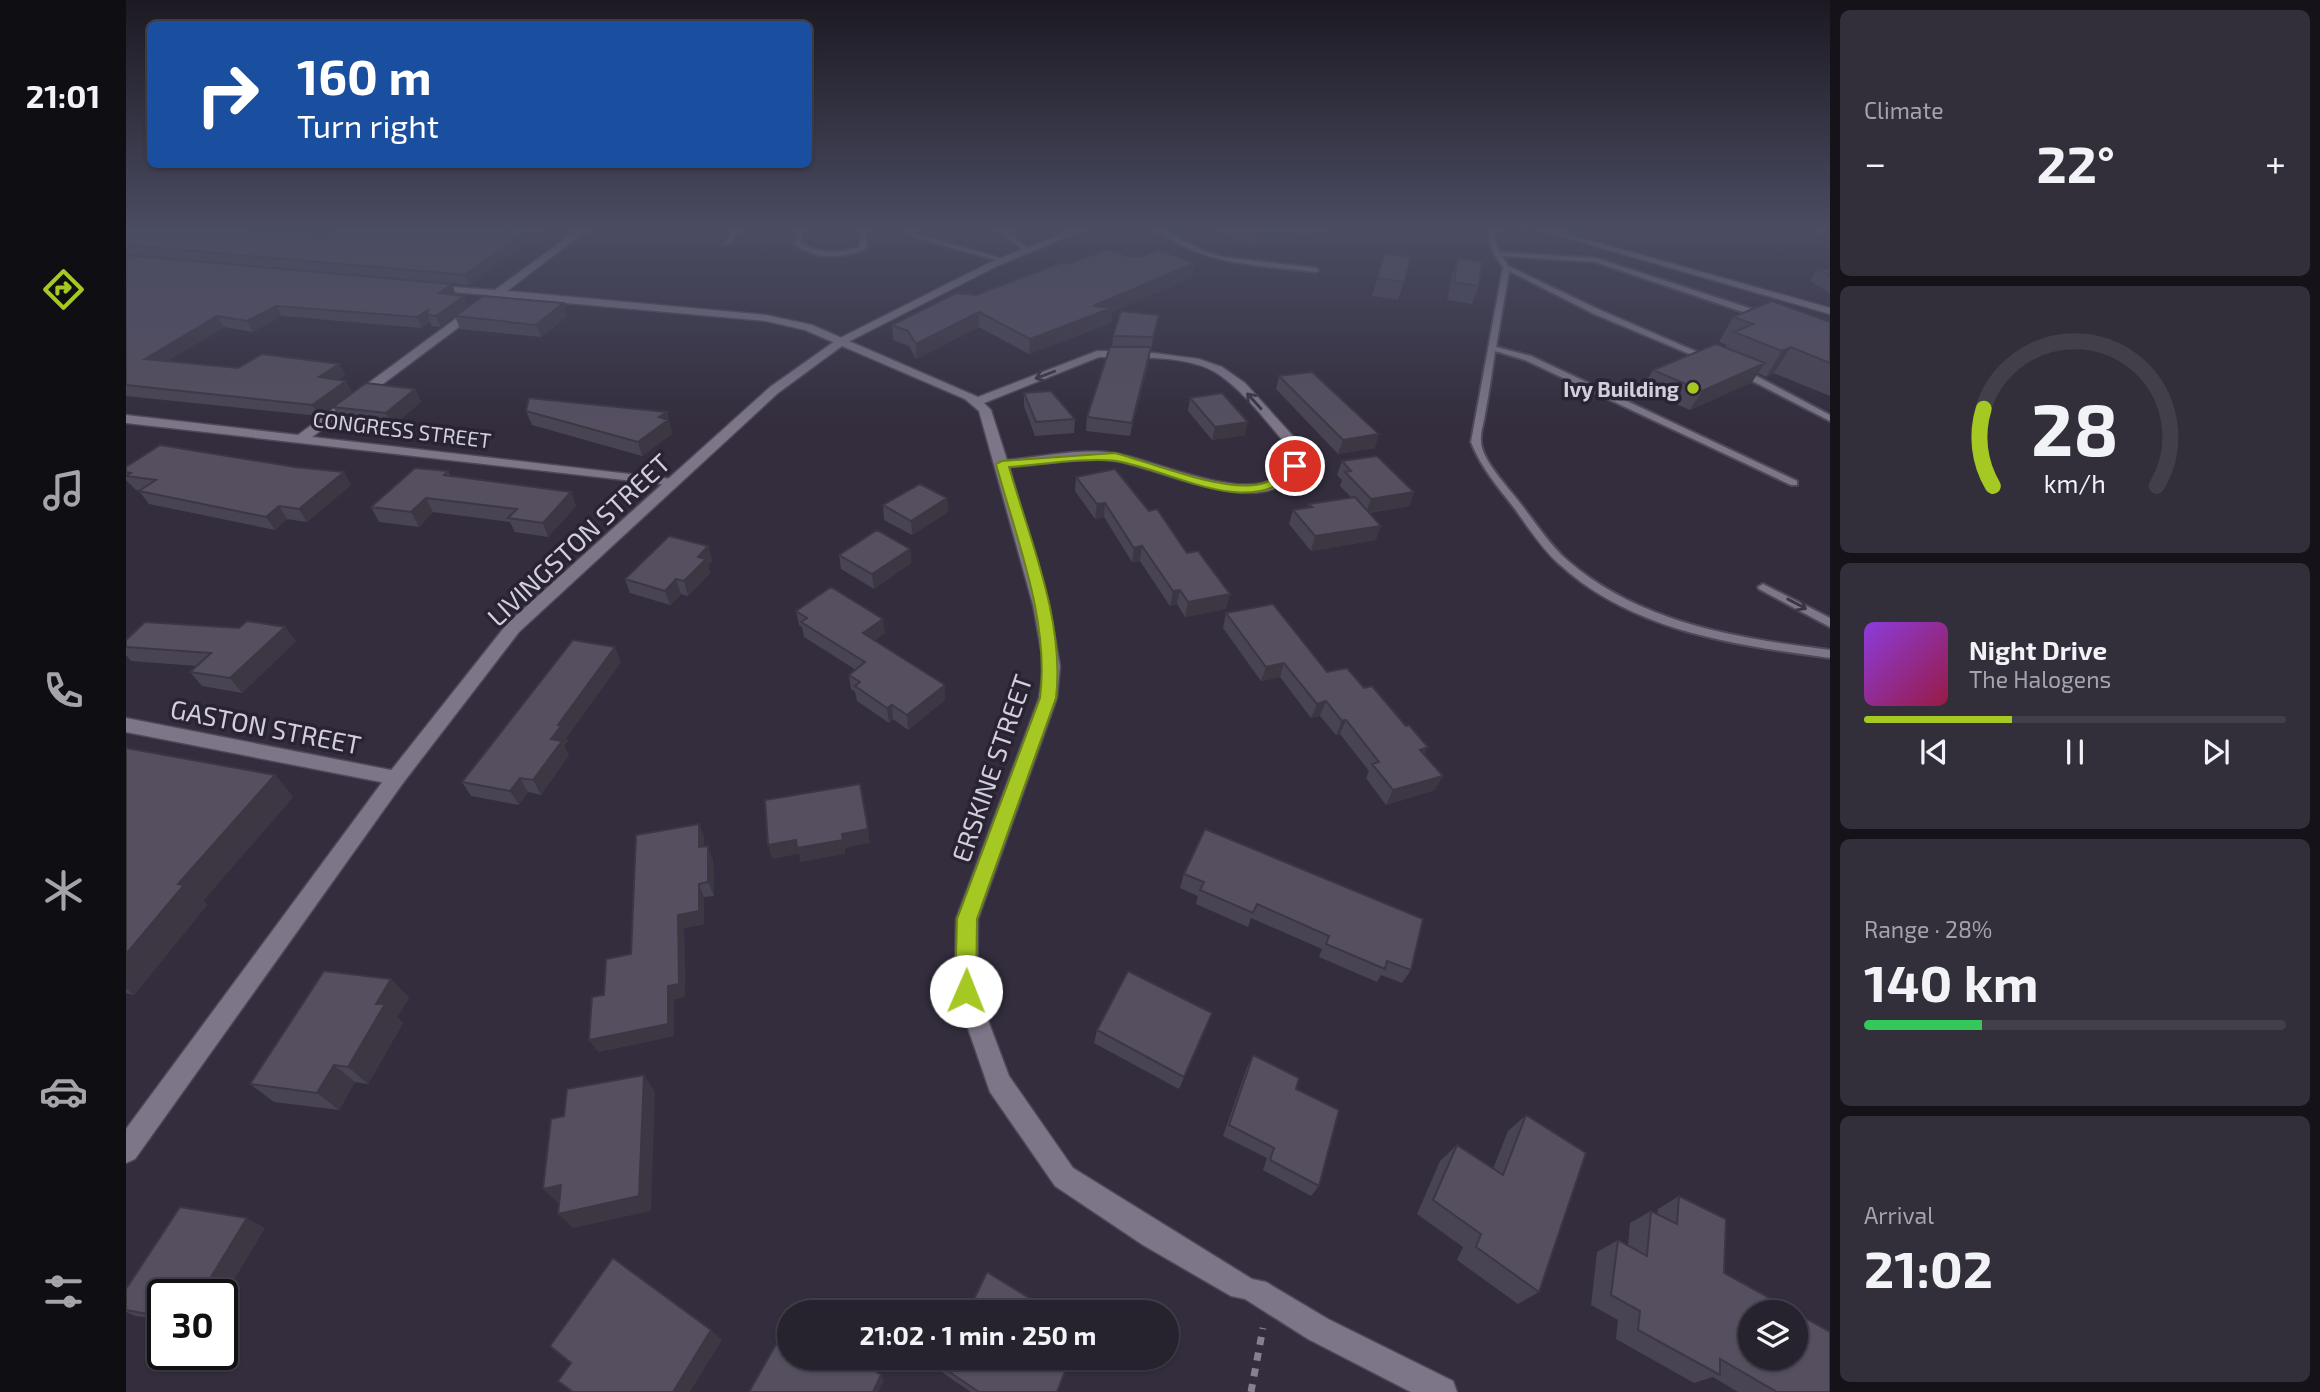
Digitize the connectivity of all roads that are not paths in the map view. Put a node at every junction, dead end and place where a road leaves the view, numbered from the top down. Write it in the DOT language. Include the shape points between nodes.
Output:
graph roads {
  1 [pos="495,295"];
  2 [pos="519,295"];
  3 [pos="934,295"];
  4 [pos="1501,295"];
  5 [pos="1563,295"];
  6 [pos="1701,295"];
  7 [pos="1773,295"];
  8 [pos="1830,311"];
  9 [pos="1768,317"];
  10 [pos="842,341"];
  11 [pos="1492,348"];
  12 [pos="1719,363"];
  13 [pos="1731,368"];
  14 [pos="976,402"];
  15 [pos="1830,418"];
  16 [pos="126,419"];
  17 [pos="303,438"];
  18 [pos="1002,464"];
  19 [pos="672,483"];
  20 [pos="1794,483"];
  21 [pos="1763,587"];
  22 [pos="1830,623"];
  23 [pos="1830,654"];
  24 [pos="126,725"];
  25 [pos="396,778"];
  26 [pos="126,1150"];
  27 [pos="1441,1392"];
  1 -- 17 [label="street"];
  2 -- 10 [label="street" via="766,318"];
  3 -- 10 [label="street, LIVINGSTON STREET"];
  4 -- 11 [label="lane"];
  5 -- 12 [label="lane"];
  6 -- 9 [label="lane"];
  7 -- 8 [label="street"];
  10 -- 14 [label="street" via="934,379"];
  10 -- 19 [label="street, LIVINGSTON STREET" via="774,390"];
  11 -- 20 [label="lane" via="1528,358"];
  11 -- 23 [label="lane" via="1476,442 1485,463 1564,562 1621,601 1687,628"];
  13 -- 15 [label="lane"];
  14 -- 18 [label="street, ERSKINE STREET" via="985,410"];
  18 -- 14 [label="street, one-way" via="1115,457 1221,486 1255,489 1287,474 1295,466 1297,449 1241,386 1199,362 1139,354 1097,355"];
  16 -- 17 [label="street, CONGRESS STREET"];
  17 -- 19 [label="street, CONGRESS STREET"];
  18 -- 27 [label="street, ERSKINE STREET" via="1041,605 1052,666 1048,698 967,919 966,991 999,1083 1064,1177 1153,1236"];
  19 -- 25 [label="street, LIVINGSTON STREET" via="513,628"];
  21 -- 22 [label="lane, one-way"];
  24 -- 25 [label="street, GASTON STREET"];
  25 -- 26 [label="street, LIVINGSTON STREET"];
}
